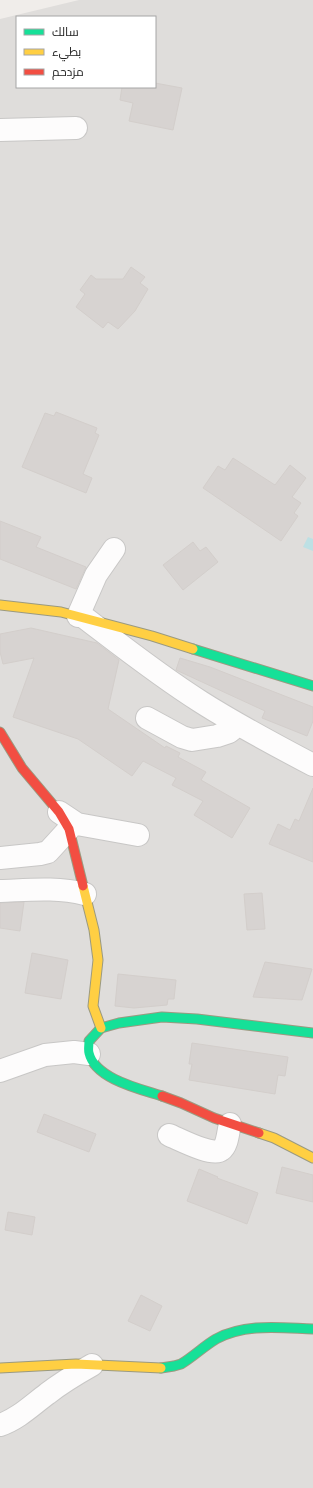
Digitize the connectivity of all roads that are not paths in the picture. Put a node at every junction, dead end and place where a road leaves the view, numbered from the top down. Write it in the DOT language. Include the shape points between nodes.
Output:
graph roads {
  1 [pos="76,128"];
  2 [pos="0,130"];
  3 [pos="114,549"];
  4 [pos="0,604"];
  5 [pos="82,617"];
  6 [pos="313,686"];
  7 [pos="147,718"];
  8 [pos="238,725"];
  9 [pos="0,732"];
  10 [pos="313,765"];
  11 [pos="64,821"];
  12 [pos="138,835"];
  13 [pos="0,858"];
  14 [pos="0,891"];
  15 [pos="85,894"];
  16 [pos="101,1028"];
  17 [pos="313,1033"];
  18 [pos="89,1054"];
  19 [pos="0,1071"];
  20 [pos="230,1124"];
  21 [pos="169,1135"];
  22 [pos="313,1158"];
  23 [pos="313,1329"];
  24 [pos="92,1365"];
  25 [pos="0,1368"];
  26 [pos="0,1425"];
  1 -- 2 [label="street"];
  3 -- 5 [label="street" via="96,575"];
  4 -- 5 [label="street"];
  5 -- 6 [label="street"];
  5 -- 8 [label="street" via="173,684"];
  7 -- 8 [label="street" via="192,740 229,732"];
  8 -- 10 [label="street"];
  9 -- 11 [label="street" via="22,768"];
  11 -- 12 [label="street"];
  11 -- 13 [label="street" via="48,852"];
  11 -- 15 [label="street"];
  14 -- 15 [label="street" via="54,889"];
  15 -- 16 [label="street" via="98,960 93,1006"];
  16 -- 17 [label="street" via="162,1017 197,1018"];
  16 -- 18 [label="street" via="90,1041"];
  18 -- 19 [label="street" via="74,1052 45,1055"];
  18 -- 20 [label="street" via="98,1069 115,1080 181,1103"];
  20 -- 21 [label="street" via="223,1149 218,1152 206,1151"];
  20 -- 22 [label="street" via="274,1138"];
  23 -- 24 [label="street" via="240,1329 204,1346 190,1359 175,1366 159,1368"];
  24 -- 25 [label="street"];
  24 -- 26 [label="street" via="77,1373 13,1420"];
}
